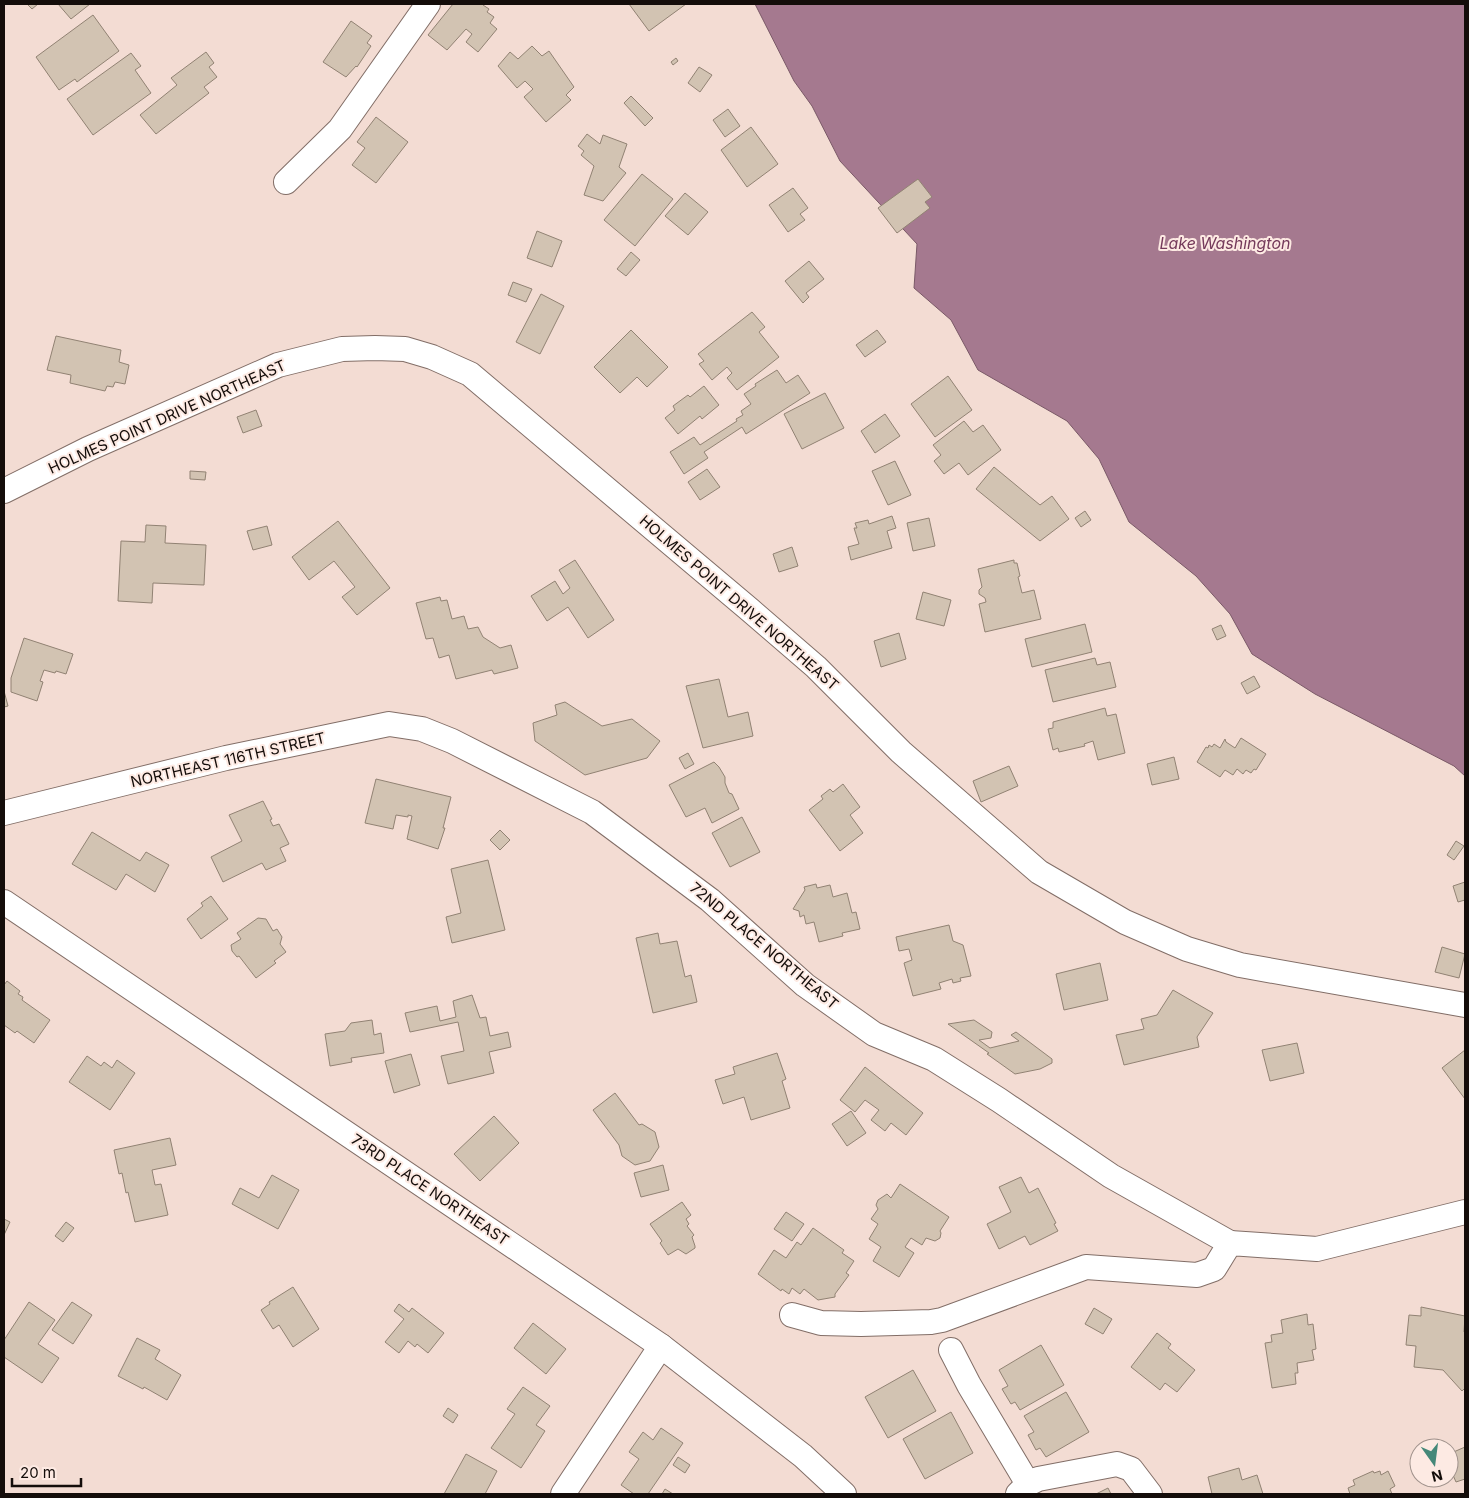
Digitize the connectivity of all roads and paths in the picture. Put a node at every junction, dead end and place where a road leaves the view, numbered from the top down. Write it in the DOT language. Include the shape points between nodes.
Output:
graph roads {
  1 [pos="428,4"];
  2 [pos="286,182"];
  3 [pos="4,491"];
  4 [pos="452,741"];
  5 [pos="4,813"];
  6 [pos="4,902"];
  7 [pos="1465,1005"];
  8 [pos="1465,1212"];
  9 [pos="1230,1243"];
  10 [pos="792,1315"];
  11 [pos="661,1346"];
  12 [pos="951,1350"];
  13 [pos="1023,1489"];
  14 [pos="564,1494"];
  15 [pos="844,1494"];
  16 [pos="1150,1494"];
  1 -- 2 [label="street" via="340,129"];
  3 -- 7 [label="street, HOLMES POINT DRIVE NORTHEAST" via="88,449 278,365 342,349 405,350 432,357 470,374 750,610 816,667 901,752 1039,872 1125,922 1187,949 1240,965"];
  4 -- 5 [label="street, NORTHEAST 116TH STREET" via="422,729 389,724 226,758"];
  4 -- 9 [label="street, 72ND PLACE NORTHEAST" via="592,812 710,900 805,985 874,1034 934,1059 1111,1176"];
  6 -- 11 [label="street, 73RD PLACE NORTHEAST"];
  8 -- 9 [label="street" via="1317,1249"];
  9 -- 10 [label="street" via="1214,1269 1197,1275 1086,1267 932,1322 821,1323"];
  11 -- 14 [label="street"];
  11 -- 15 [label="street, 73RD PLACE NORTHEAST" via="802,1456"];
  12 -- 13 [label="street"];
  13 -- 16 [label="street" via="1038,1479 1117,1464 1131,1469"];
}
